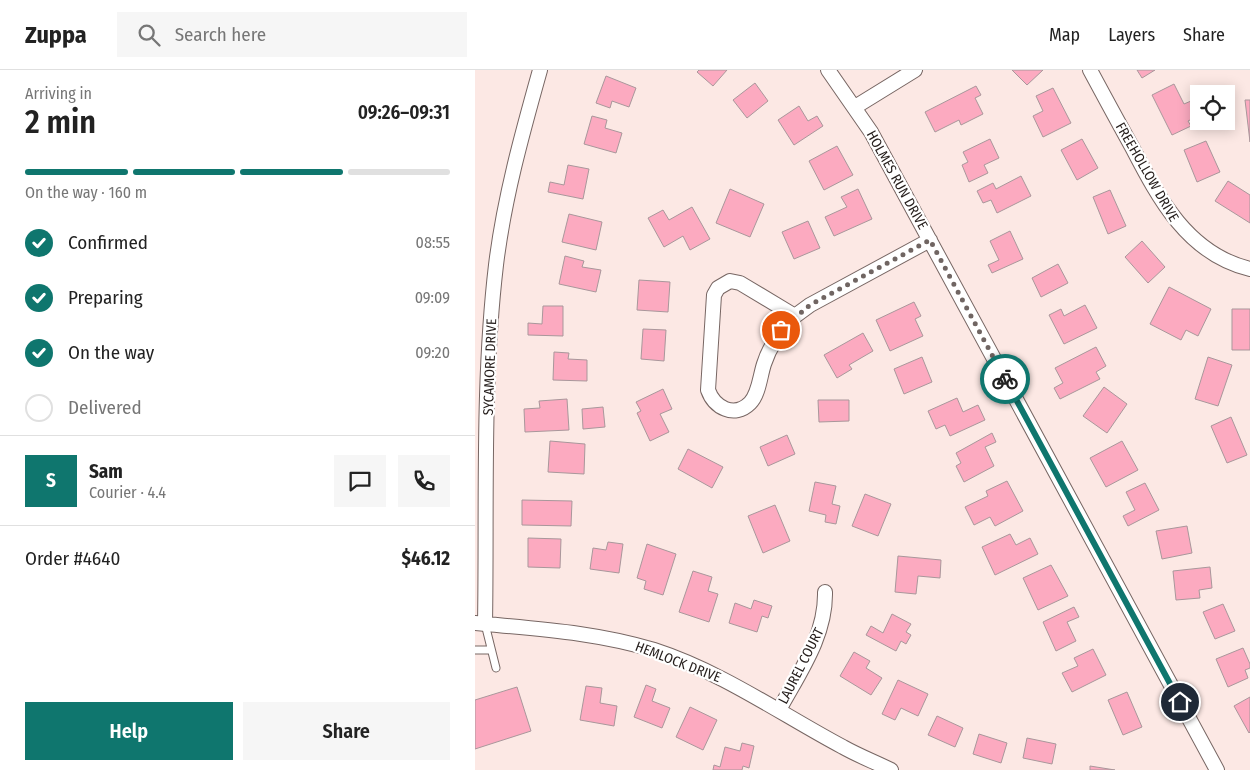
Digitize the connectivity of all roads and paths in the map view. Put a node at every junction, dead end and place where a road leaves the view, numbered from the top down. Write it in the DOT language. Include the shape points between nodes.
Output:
graph roads {
  1 [pos="540,70"];
  2 [pos="828,70"];
  3 [pos="915,70"];
  4 [pos="1090,70"];
  5 [pos="855,107"];
  6 [pos="930,240"];
  7 [pos="1250,269"];
  8 [pos="795,316"];
  9 [pos="825,592"];
  10 [pos="480,623"];
  11 [pos="475,650"];
  12 [pos="491,650"];
  13 [pos="495,668"];
  14 [pos="779,710"];
  15 [pos="891,770"];
  16 [pos="1217,770"];
  1 -- 10 [label="street, SYCAMORE DRIVE" via="521,141 496,263 489,354"];
  2 -- 5 [label="street, HOLMES RUN DRIVE"];
  3 -- 5 [label="street"];
  4 -- 7 [label="street, FREEHOLLOW DRIVE" via="1170,215 1203,247"];
  5 -- 6 [label="street, HOLMES RUN DRIVE"];
  6 -- 8 [label="street"];
  6 -- 16 [label="street, HOLMES RUN DRIVE"];
  8 -- 8 [label="street" via="770,348 750,403 731,411 714,403 708,390 714,295 718,288 724,283 735,282"];
  9 -- 14 [label="street, LAUREL COURT" via="823,619 817,639"];
  10 -- 12 [label="lane, SYCAMORE DRIVE"];
  10 -- 14 [label="street, HEMLOCK DRIVE" via="571,631 616,639 655,651 726,681"];
  11 -- 12 [label="lane"];
  12 -- 13 [label="lane, SYCAMORE DRIVE"];
  14 -- 15 [label="street, HEMLOCK DRIVE" via="844,748"];
}
